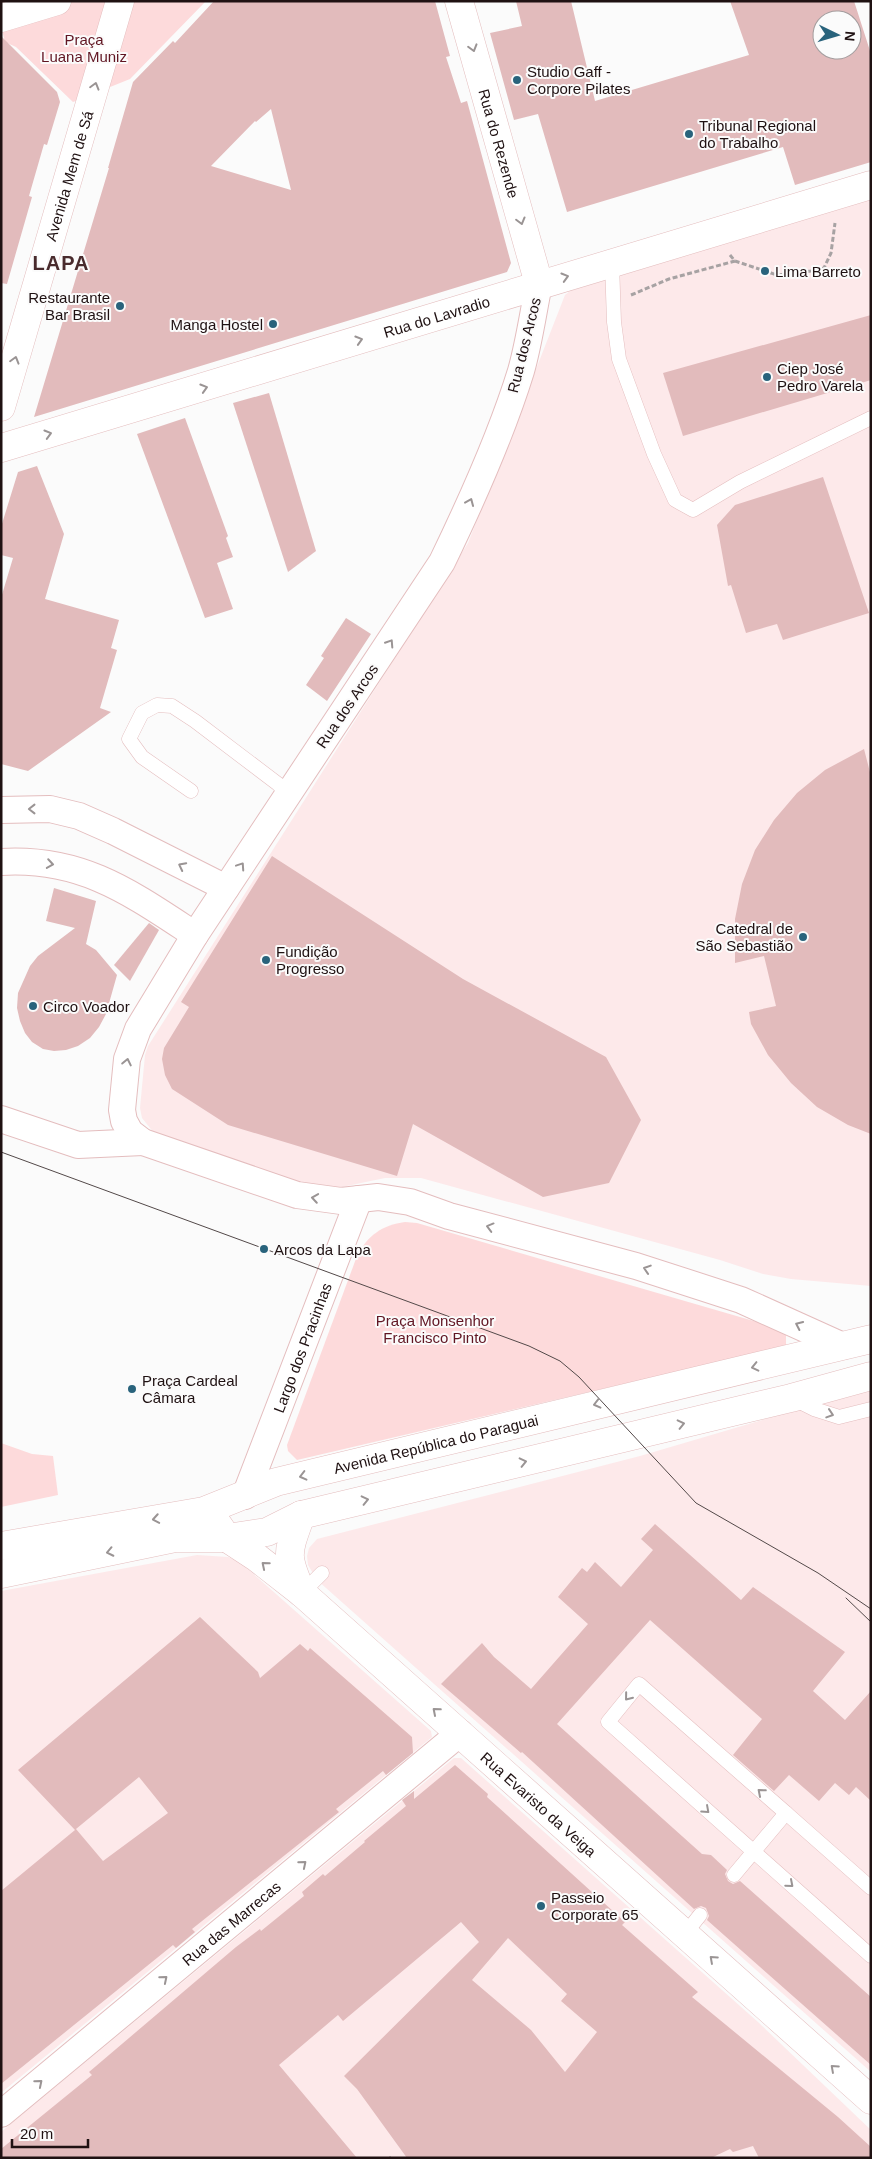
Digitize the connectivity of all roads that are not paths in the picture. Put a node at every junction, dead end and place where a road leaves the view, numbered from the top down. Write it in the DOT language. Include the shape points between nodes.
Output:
graph roads {
  1 [pos="57,1"];
  2 [pos="120,1"];
  3 [pos="459,1"];
  4 [pos="1,18"];
  5 [pos="871,185"];
  6 [pos="612,263"];
  7 [pos="539,284"];
  8 [pos="1,407"];
  9 [pos="871,418"];
  10 [pos="1,448"];
  11 [pos="191,791"];
  12 [pos="288,794"];
  13 [pos="1,810"];
  14 [pos="1,862"];
  15 [pos="226,888"];
  16 [pos="195,936"];
  17 [pos="1,1119"];
  18 [pos="144,1142"];
  19 [pos="359,1199"];
  20 [pos="871,1339"];
  21 [pos="843,1346"];
  22 [pos="871,1376"];
  23 [pos="792,1398"];
  24 [pos="871,1409"];
  25 [pos="245,1496"];
  26 [pos="206,1510"];
  27 [pos="300,1515"];
  28 [pos="175,1538"];
  29 [pos="227,1538"];
  30 [pos="1,1546"];
  31 [pos="322,1573"];
  32 [pos="1,1574"];
  33 [pos="302,1593"];
  34 [pos="460,1733"];
  35 [pos="786,1813"];
  36 [pos="753,1852"];
  37 [pos="734,1876"];
  38 [pos="871,1888"];
  39 [pos="871,1956"];
  40 [pos="871,2100"];
  41 [pos="1,2114"];
  1 -- 4 [label="main road"];
  8 -- 2 [label="main road, Avenida Mem de Sá, one-way"];
  3 -- 7 [label="main road, Rua do Rezende, one-way"];
  5 -- 6 [label="main road, Rua do Lavradio"];
  7 -- 6 [label="main road, Rua do Lavradio, one-way"];
  6 -- 9 [label="lane" via="619,359 654,454 675,500 692,510 740,482"];
  10 -- 7 [label="main road, Rua do Lavradio, one-way"];
  12 -- 7 [label="street, Rua dos Arcos, one-way" via="442,562 494,444 518,379"];
  11 -- 12 [label="lane" via="142,757 129,739 142,713 156,705 172,706 196,721"];
  15 -- 12 [label="street, Rua dos Arcos, one-way"];
  15 -- 13 [label="street, one-way" via="79,816 50,809"];
  14 -- 16 [label="street, one-way" via="46,863 95,876 138,898"];
  15 -- 16 [label="street, Rua dos Arcos"];
  18 -- 16 [label="street, Rua dos Arcos, one-way" via="130,1132 124,1121 122,1110 127,1059 138,1029"];
  17 -- 18 [label="street" via="78,1145"];
  19 -- 18 [label="street, one-way" via="341,1201 298,1195"];
  21 -- 19 [label="street, one-way" via="741,1300 636,1266 449,1216 410,1202 378,1197"];
  19 -- 25 [label="street, Largo dos Pracinhas"];
  20 -- 21 [label="main road, Avenida República do Paraguai"];
  21 -- 25 [label="main road, Avenida República do Paraguai, one-way" via="286,1480"];
  22 -- 23 [label="main road"];
  23 -- 24 [label="lane, one-way" via="839,1417"];
  27 -- 23 [label="main road, one-way"];
  25 -- 26 [label="main road, Avenida República do Paraguai"];
  26 -- 28 [label="main road"];
  26 -- 29 [label="main road, Rua Evaristo da Veiga"];
  26 -- 30 [label="main road, Avenida República do Paraguai, one-way"];
  27 -- 29 [label="main road" via="267,1532"];
  27 -- 33 [label="main road" via="289,1549 290,1566"];
  28 -- 29 [label="main road"];
  28 -- 32 [label="main road, one-way"];
  33 -- 29 [label="main road, Rua Evaristo da Veiga, one-way"];
  31 -- 33 [label="lane"];
  34 -- 33 [label="main road, Rua Evaristo da Veiga, one-way"];
  40 -- 34 [label="main road, Rua Evaristo da Veiga, one-way" via="693,1924"];
  41 -- 34 [label="street, Rua das Marrecas, one-way"];
  35 -- 36 [label="lane"];
  35 -- 36 [label="lane, one-way" via="639,1684 608,1722"];
  35 -- 38 [label="lane"];
  36 -- 37 [label="lane"];
  36 -- 39 [label="lane, one-way"];
}
